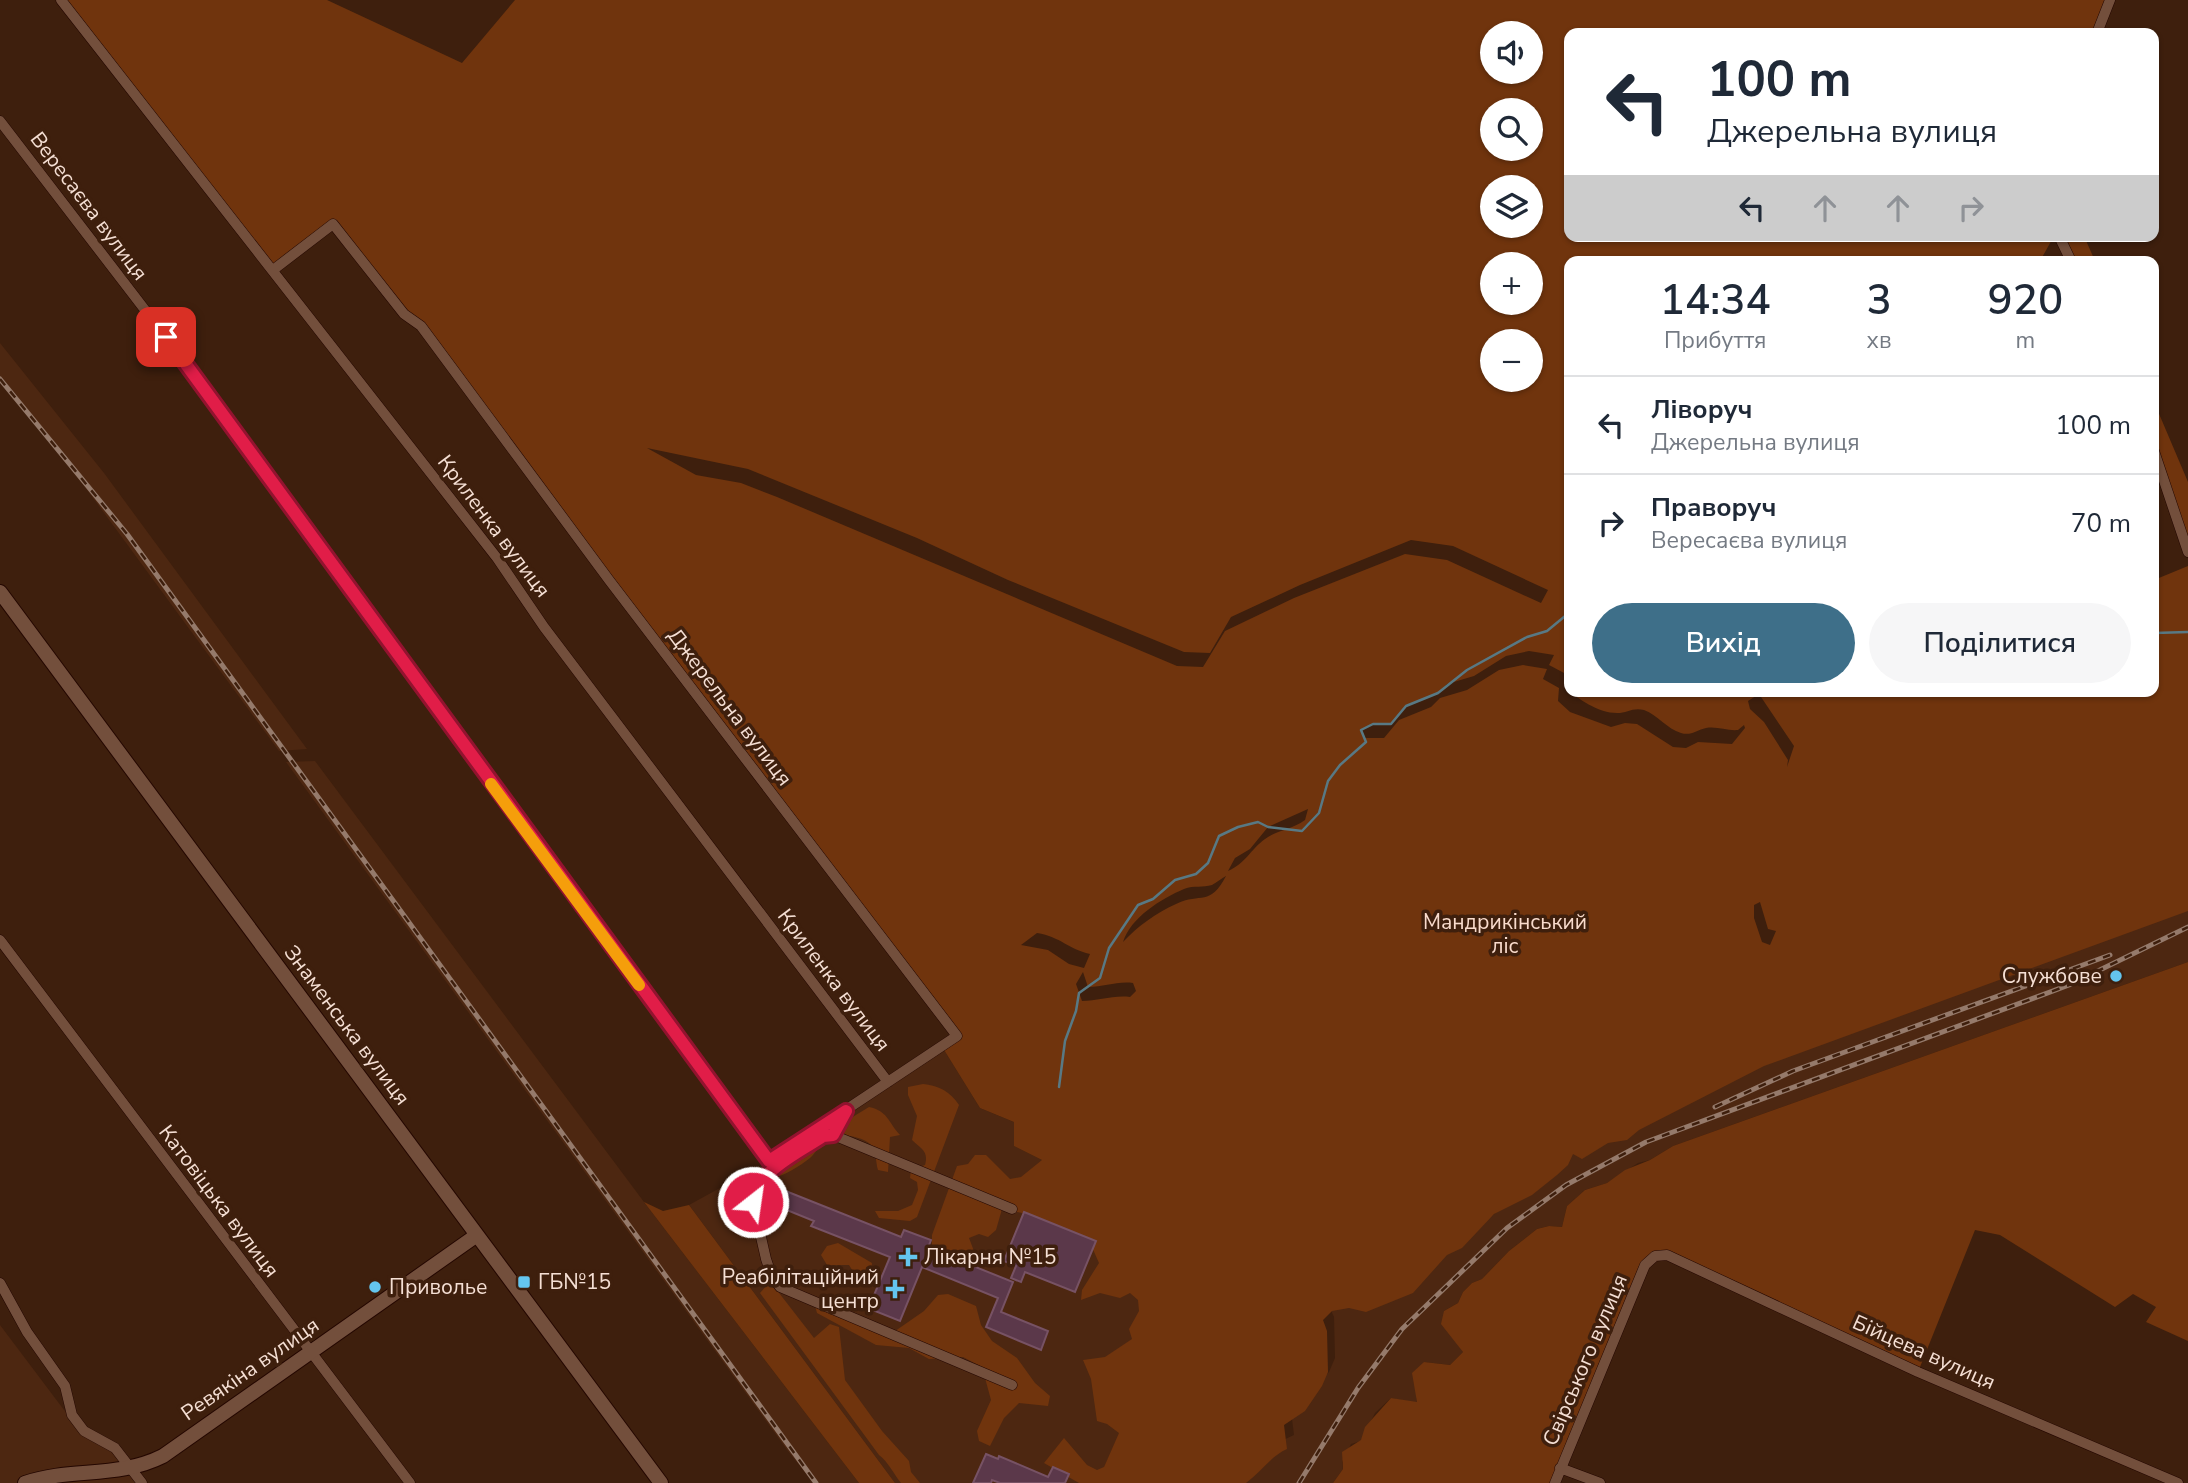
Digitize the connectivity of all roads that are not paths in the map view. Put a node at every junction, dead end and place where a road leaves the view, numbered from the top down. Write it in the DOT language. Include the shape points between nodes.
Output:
graph roads {
  1 [pos="61,0"];
  2 [pos="2110,0"];
  3 [pos="2099,28"];
  4 [pos="0,121"];
  5 [pos="274,270"];
  6 [pos="2159,466"];
  7 [pos="2188,552"];
  8 [pos="0,592"];
  9 [pos="0,940"];
  10 [pos="888,1082"];
  11 [pos="846,1111"];
  12 [pos="833,1135"];
  13 [pos="769,1161"];
  14 [pos="1012,1209"];
  15 [pos="477,1236"];
  16 [pos="1656,1256"];
  17 [pos="0,1283"];
  18 [pos="310,1354"];
  19 [pos="1012,1385"];
  20 [pos="1560,1468"];
  21 [pos="132,1469"];
  22 [pos="26,1483"];
  23 [pos="142,1483"];
  24 [pos="410,1483"];
  25 [pos="661,1483"];
  26 [pos="1555,1483"];
  27 [pos="1600,1483"];
  28 [pos="2178,1483"];
  1 -- 5 [label="street, Криленка вулиця"];
  2 -- 3 [label="street"];
  4 -- 13 [label="street, Вересаєва вулиця" via="166,337"];
  5 -- 10 [label="street, Криленка вулиця" via="497,558 544,627"];
  5 -- 10 [label="street, Джерельна вулиця" via="332,224 404,314 421,326 957,1036"];
  6 -- 7 [label="street"];
  8 -- 15 [label="main road, Знаменська вулиця"];
  9 -- 18 [label="street, Катовіцька вулиця"];
  10 -- 11 [label="street, Джерельна вулиця"];
  11 -- 12 [label="street"];
  11 -- 13 [label="street, Джерельна вулиця"];
  12 -- 14 [label="street"];
  12 -- 19 [label="street" via="823,1136 755,1188 753,1202 771,1274 780,1287"];
  15 -- 18 [label="main road, Ревякіна вулиця"];
  15 -- 25 [label="main road, Знаменська вулиця"];
  16 -- 20 [label="street, Свірського вулиця" via="1645,1265"];
  16 -- 28 [label="street, Бійцева вулиця" via="1667,1255 1918,1372"];
  17 -- 21 [label="street" via="65,1386 72,1415 84,1431 115,1448"];
  18 -- 21 [label="main road, Ревякіна вулиця" via="163,1455"];
  18 -- 24 [label="street, Катовіцька вулиця"];
  20 -- 26 [label="street, Свірського вулиця"];
  20 -- 27 [label="street"];
  21 -- 22 [label="main road, Ревякіна вулиця"];
  21 -- 23 [label="street"];
}
